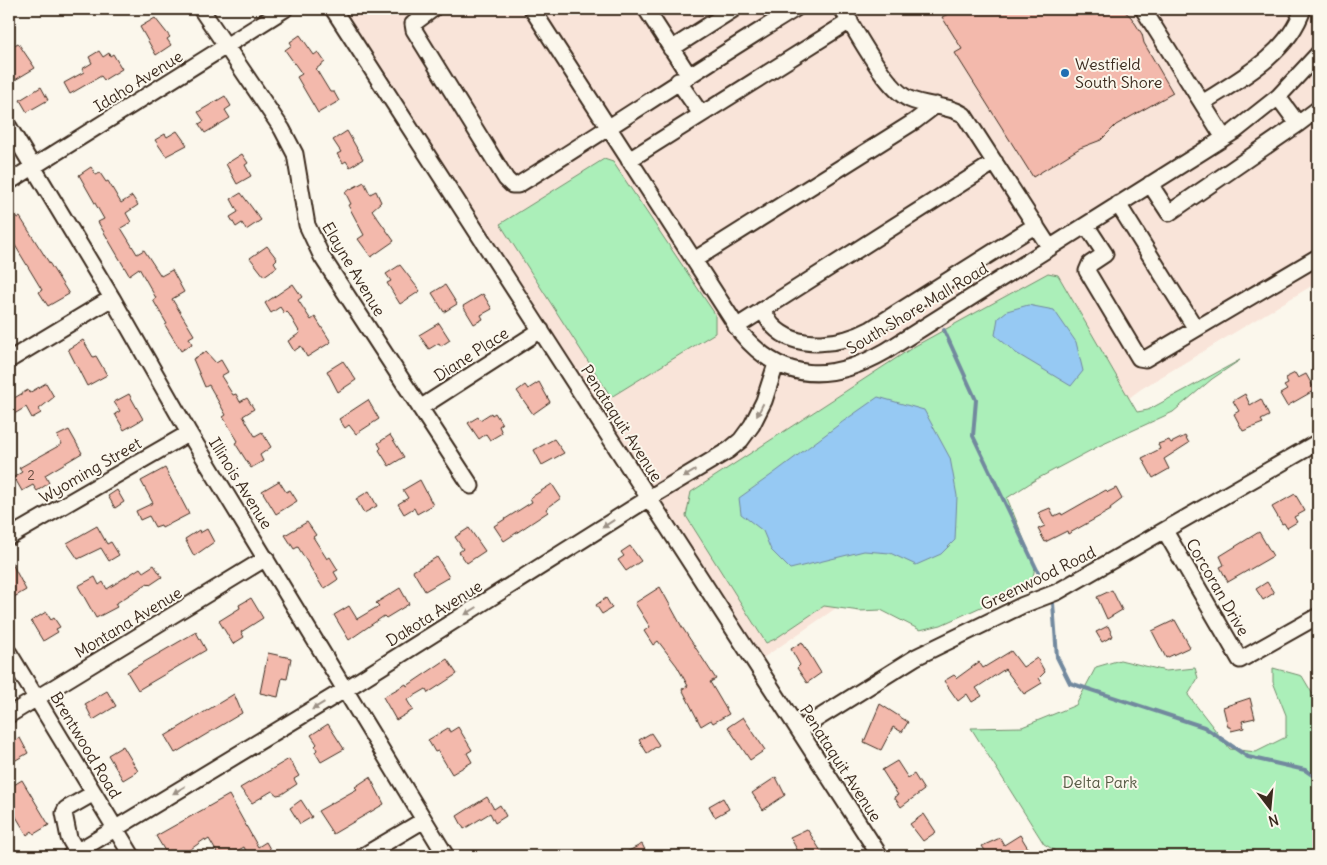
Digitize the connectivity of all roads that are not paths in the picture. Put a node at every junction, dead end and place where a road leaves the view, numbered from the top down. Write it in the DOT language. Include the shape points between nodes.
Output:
graph roads {
  1 [pos="202,9"];
  2 [pos="285,9"];
  3 [pos="333,9"];
  4 [pos="433,9"];
  5 [pos="532,9"];
  6 [pos="646,9"];
  7 [pos="734,9"];
  8 [pos="795,9"];
  9 [pos="1144,9"];
  10 [pos="1303,9"];
  11 [pos="846,15"];
  12 [pos="228,45"];
  13 [pos="671,49"];
  14 [pos="1318,54"];
  15 [pos="683,78"];
  16 [pos="1278,97"];
  17 [pos="1202,103"];
  18 [pos="936,105"];
  19 [pos="1318,109"];
  20 [pos="701,114"];
  21 [pos="1298,124"];
  22 [pos="9,127"];
  23 [pos="608,128"];
  24 [pos="1224,138"];
  25 [pos="629,160"];
  26 [pos="995,162"];
  27 [pos="33,167"];
  28 [pos="9,182"];
  29 [pos="1150,184"];
  30 [pos="1118,204"];
  31 [pos="1086,225"];
  32 [pos="1036,226"];
  33 [pos="1050,248"];
  34 [pos="1318,258"];
  35 [pos="694,260"];
  36 [pos="112,298"];
  37 [pos="762,310"];
  38 [pos="736,326"];
  39 [pos="1196,329"];
  40 [pos="541,330"];
  41 [pos="9,360"];
  42 [pos="776,364"];
  43 [pos="420,408"];
  44 [pos="189,433"];
  45 [pos="1318,442"];
  46 [pos="471,486"];
  47 [pos="649,498"];
  48 [pos="1165,531"];
  49 [pos="9,537"];
  50 [pos="266,558"];
  51 [pos="1318,616"];
  52 [pos="9,653"];
  53 [pos="346,689"];
  54 [pos="36,698"];
  55 [pos="9,715"];
  56 [pos="799,730"];
  57 [pos="94,792"];
  58 [pos="424,820"];
  59 [pos="116,828"];
  60 [pos="73,854"];
  61 [pos="132,856"];
  62 [pos="364,856"];
  63 [pos="446,856"];
  64 [pos="880,856"];
  1 -- 12 [label="street, Elayne Avenue"];
  2 -- 12 [label="street, Idaho Avenue"];
  3 -- 40 [label="street, Penataquit Avenue"];
  4 -- 23 [label="street" via="413,24 414,30 512,185 518,185"];
  5 -- 23 [label="street, South Shore Mall Road"];
  6 -- 13 [label="street"];
  7 -- 13 [label="street"];
  8 -- 15 [label="street"];
  9 -- 17 [label="street"];
  10 -- 17 [label="street" via="1298,25 1262,65"];
  11 -- 18 [label="street" via="894,91 910,100"];
  11 -- 20 [label="street"];
  12 -- 27 [label="street, Idaho Avenue"];
  12 -- 43 [label="street, Elayne Avenue" via="295,154 307,225 322,257"];
  13 -- 15 [label="street"];
  14 -- 16 [label="street, South Shore Mall Road"];
  15 -- 20 [label="street"];
  15 -- 23 [label="street"];
  16 -- 21 [label="street"];
  16 -- 24 [label="street, South Shore Mall Road"];
  17 -- 24 [label="street"];
  18 -- 26 [label="street" via="954,108 964,115"];
  18 -- 35 [label="street"];
  19 -- 21 [label="street"];
  20 -- 25 [label="street"];
  21 -- 29 [label="street" via="1169,213"];
  22 -- 27 [label="street, Illinois Avenue"];
  23 -- 25 [label="street, South Shore Mall Road"];
  24 -- 29 [label="street, South Shore Mall Road"];
  25 -- 35 [label="street, South Shore Mall Road"];
  26 -- 32 [label="street"];
  26 -- 37 [label="street"];
  27 -- 28 [label="street, Idaho Avenue"];
  27 -- 36 [label="street, Illinois Avenue"];
  29 -- 30 [label="street, South Shore Mall Road"];
  30 -- 31 [label="street, South Shore Mall Road"];
  30 -- 39 [label="street"];
  31 -- 33 [label="street, South Shore Mall Road"];
  31 -- 39 [label="street" via="1105,254 1090,264 1087,271 1139,358 1151,356"];
  32 -- 33 [label="street"];
  32 -- 37 [label="street" via="871,328 845,340 805,342 787,337"];
  33 -- 42 [label="street, South Shore Mall Road" via="862,364 821,372 795,370"];
  34 -- 39 [label="street"];
  35 -- 38 [label="street, South Shore Mall Road"];
  36 -- 41 [label="street"];
  36 -- 44 [label="street, Illinois Avenue"];
  37 -- 38 [label="street"];
  38 -- 42 [label="street, South Shore Mall Road" via="758,352"];
  40 -- 43 [label="street, Diane Place"];
  40 -- 47 [label="street, Penataquit Avenue"];
  42 -- 47 [label="street, Dakota Avenue, one-way" via="764,401 741,440"];
  43 -- 46 [label="street, Elayne Avenue"];
  44 -- 49 [label="street, Wyoming Street"];
  44 -- 50 [label="street, Illinois Avenue"];
  45 -- 48 [label="street, Greenwood Road"];
  47 -- 53 [label="street, Dakota Avenue, one-way"];
  47 -- 56 [label="street, Penataquit Avenue"];
  48 -- 51 [label="street, Corcoran Drive" via="1240,660"];
  48 -- 56 [label="street, Greenwood Road" via="1057,592 916,657"];
  50 -- 53 [label="street, Illinois Avenue"];
  50 -- 54 [label="street, Montana Avenue"];
  52 -- 54 [label="street, Brentwood Road"];
  53 -- 58 [label="street, Illinois Avenue"];
  53 -- 59 [label="street, Dakota Avenue, one-way"];
  54 -- 55 [label="street, Montana Avenue"];
  54 -- 57 [label="street, Brentwood Road"];
  56 -- 64 [label="street, Penataquit Avenue"];
  57 -- 59 [label="street, Brentwood Road"];
  57 -- 60 [label="street" via="64,813"];
  58 -- 62 [label="street"];
  58 -- 63 [label="street, Illinois Avenue"];
  59 -- 60 [label="street, Dakota Avenue"];
  59 -- 61 [label="street, Brentwood Road"];
}
